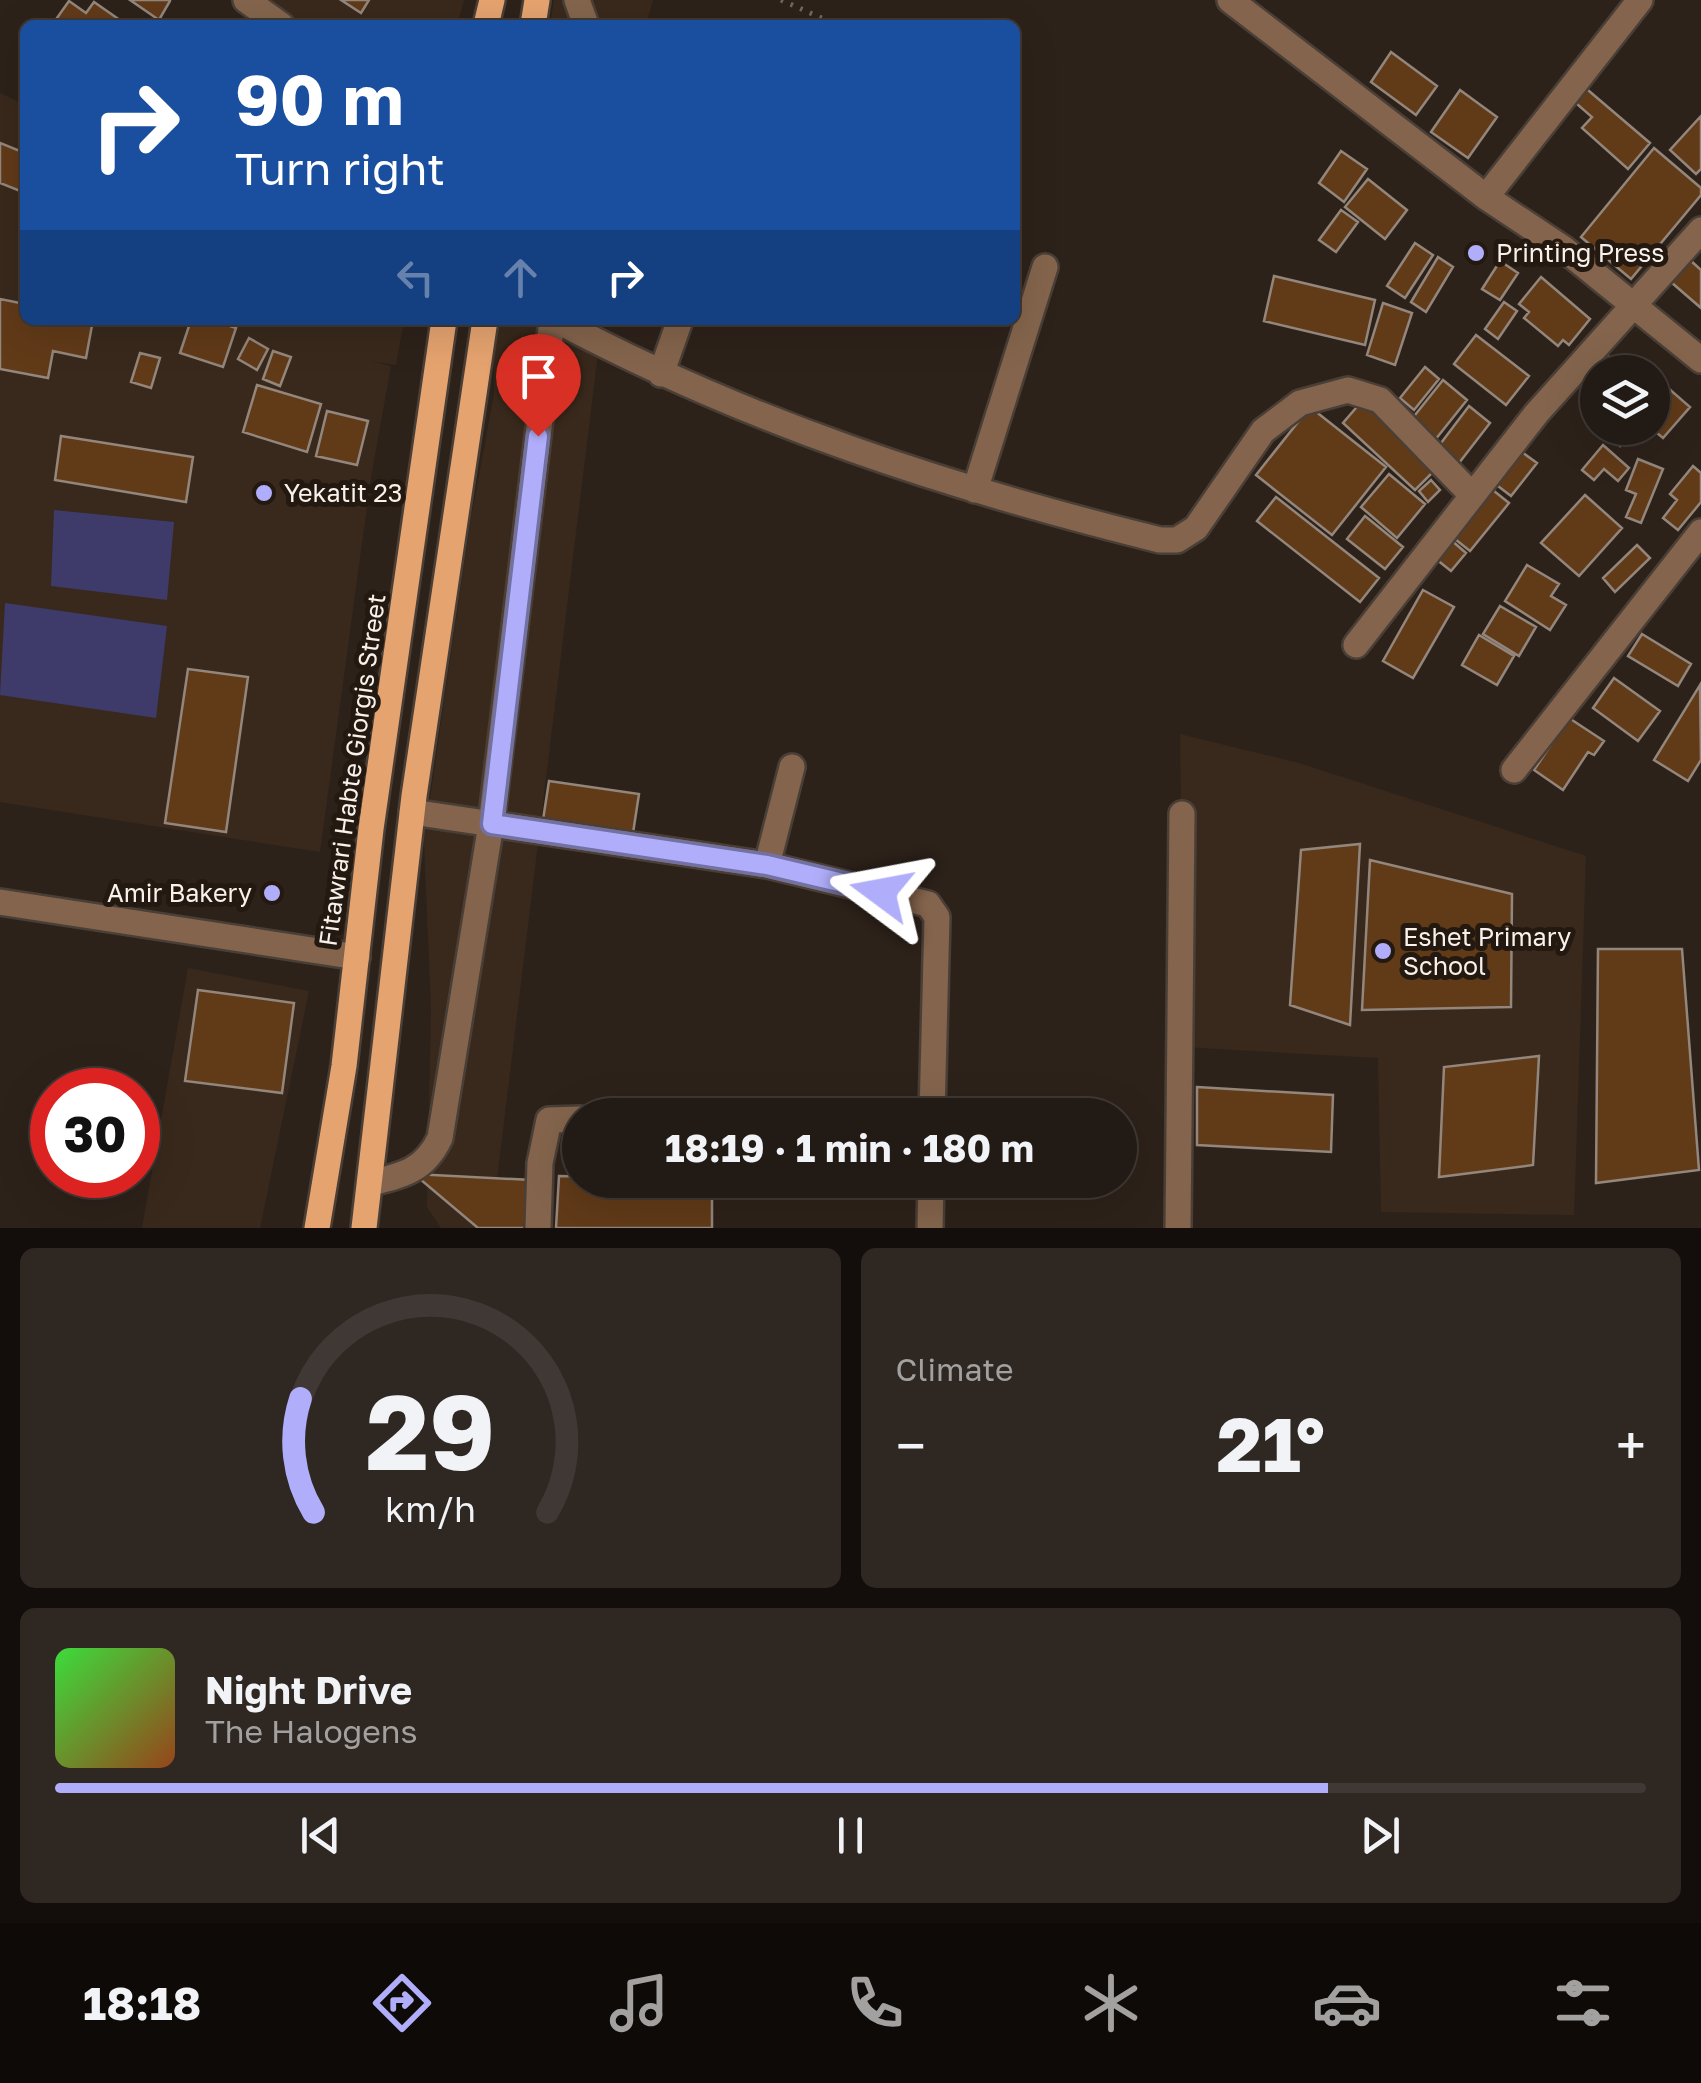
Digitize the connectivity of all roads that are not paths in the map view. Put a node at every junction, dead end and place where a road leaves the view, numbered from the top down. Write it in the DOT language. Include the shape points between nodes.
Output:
graph roads {
  1 [pos="246,0"];
  2 [pos="1230,0"];
  3 [pos="1640,0"];
  4 [pos="274,20"];
  5 [pos="1486,197"];
  6 [pos="1701,230"];
  7 [pos="1045,267"];
  8 [pos="1637,306"];
  9 [pos="443,325"];
  10 [pos="484,325"];
  11 [pos="553,325"];
  12 [pos="564,325"];
  13 [pos="678,325"];
  14 [pos="1701,360"];
  15 [pos="661,374"];
  16 [pos="975,490"];
  17 [pos="1472,495"];
  18 [pos="1701,532"];
  19 [pos="1356,645"];
  20 [pos="792,767"];
  21 [pos="1514,770"];
  22 [pos="412,812"];
  23 [pos="1182,814"];
  24 [pos="492,824"];
  25 [pos="767,865"];
  26 [pos="0,902"];
  27 [pos="358,957"];
  28 [pos="932,1098"];
  29 [pos="562,1120"];
  30 [pos="371,1183"];
  31 [pos="931,1198"];
  32 [pos="373,1222"];
  33 [pos="316,1228"];
  34 [pos="538,1228"];
  35 [pos="930,1228"];
  36 [pos="1178,1228"];
  1 -- 4 [label="street"];
  2 -- 5 [label="street"];
  3 -- 5 [label="street"];
  5 -- 8 [label="street"];
  6 -- 8 [label="street"];
  7 -- 16 [label="street"];
  8 -- 14 [label="street"];
  8 -- 17 [label="street" via="1536,414"];
  9 -- 27 [label="main road, Fitawrari Habte Giorgis Street"];
  10 -- 22 [label="main road"];
  11 -- 24 [label="street"];
  12 -- 15 [label="street"];
  13 -- 15 [label="street"];
  15 -- 16 [label="street" via="760,418"];
  16 -- 17 [label="street" via="1176,540 1196,528 1263,431 1300,404 1348,390 1380,400"];
  17 -- 19 [label="street"];
  18 -- 21 [label="street"];
  20 -- 25 [label="street"];
  22 -- 24 [label="street"];
  22 -- 30 [label="main road"];
  23 -- 36 [label="street"];
  24 -- 25 [label="street"];
  24 -- 30 [label="street" via="440,1138 431,1158 410,1174"];
  25 -- 28 [label="street" via="935,909"];
  26 -- 27 [label="street"];
  27 -- 33 [label="main road, Fitawrari Habte Giorgis Street"];
  29 -- 34 [label="street" via="548,1120"];
  30 -- 32 [label="main road"];
  31 -- 35 [label="street"];
}
